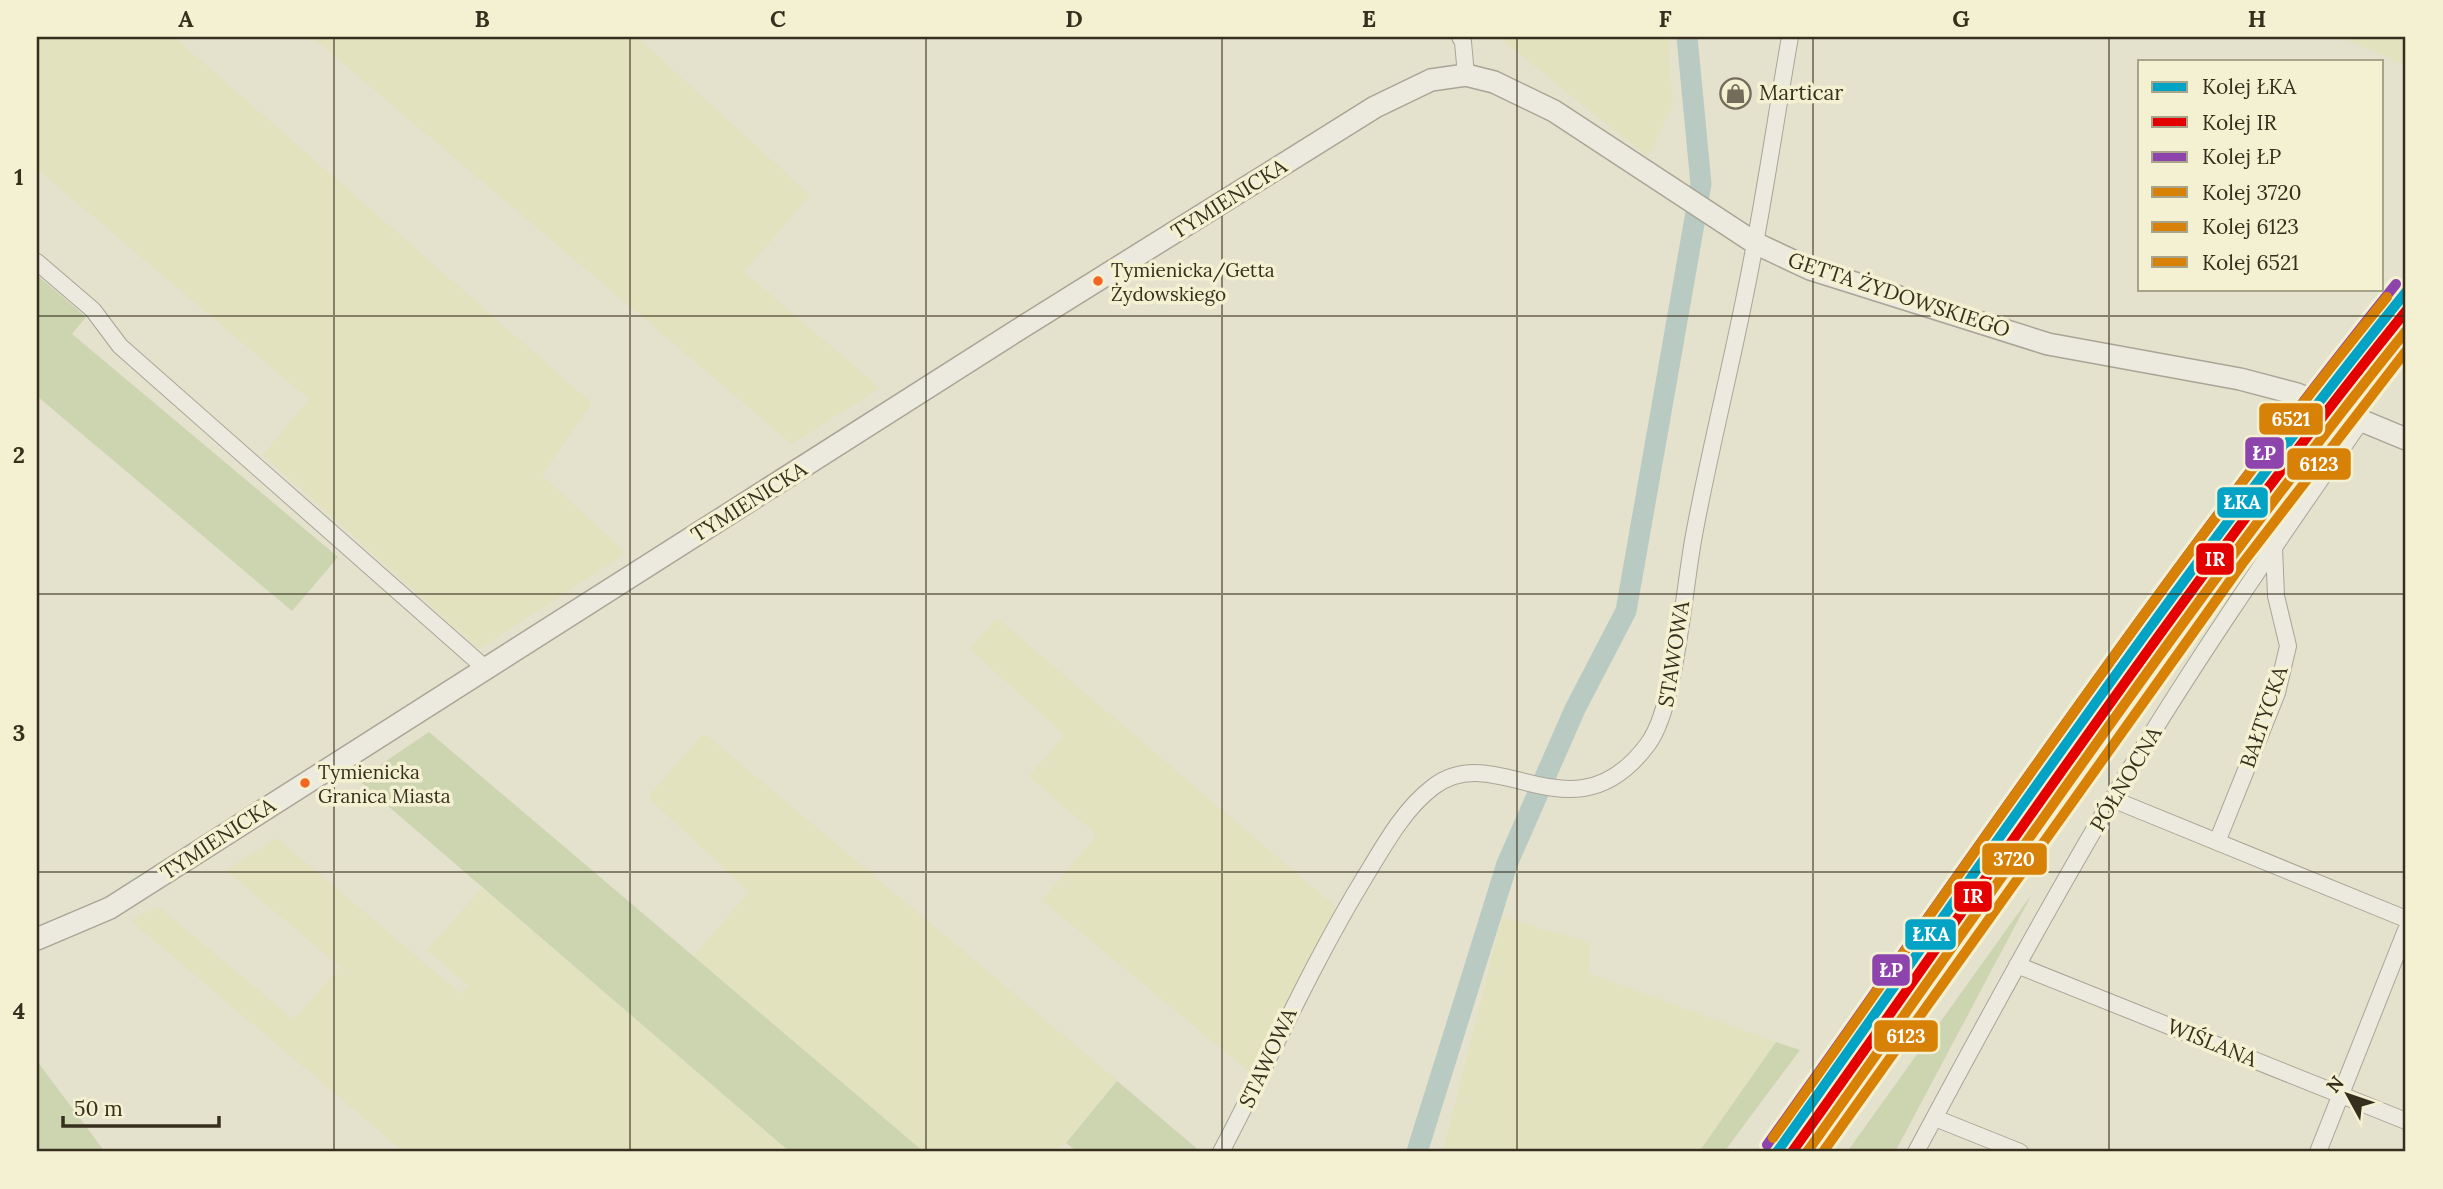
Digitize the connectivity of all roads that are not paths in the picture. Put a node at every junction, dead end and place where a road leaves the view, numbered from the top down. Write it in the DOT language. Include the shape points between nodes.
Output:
graph roads {
  1 [pos="1460,37"];
  2 [pos="1790,37"];
  3 [pos="1466,75"];
  4 [pos="1755,243"];
  5 [pos="37,262"];
  6 [pos="2361,421"];
  7 [pos="2406,439"];
  8 [pos="2274,547"];
  9 [pos="485,668"];
  10 [pos="2112,799"];
  11 [pos="2217,842"];
  12 [pos="2406,919"];
  13 [pos="2406,930"];
  14 [pos="37,939"];
  15 [pos="2017,965"];
  16 [pos="2341,1094"];
  17 [pos="1935,1118"];
  18 [pos="2406,1121"];
  19 [pos="1221,1152"];
  20 [pos="1916,1152"];
  21 [pos="2020,1152"];
  22 [pos="2318,1152"];
  1 -- 3 [label="street"];
  2 -- 4 [label="street, STAWOWA"];
  3 -- 4 [label="street, GETTA ŻYDOWSKIEGO" via="1494,82 1554,111"];
  3 -- 9 [label="street, TYMIENICKA" via="1430,80 1376,107"];
  4 -- 6 [label="street, GETTA ŻYDOWSKIEGO" via="1810,269 2048,344 2252,382 2318,401"];
  4 -- 19 [label="street, STAWOWA" via="1709,453 1664,716 1650,743 1593,788 1551,790 1474,772 1450,777 1433,787 1396,827 1333,930"];
  5 -- 9 [label="street" via="93,310 120,346"];
  6 -- 7 [label="street, GETTA ŻYDOWSKIEGO"];
  6 -- 8 [label="street, PÓŁNOCNA"];
  8 -- 10 [label="street, PÓŁNOCNA"];
  8 -- 11 [label="street, BAŁTYCKA" via="2276,596 2288,646 2277,693"];
  9 -- 14 [label="street, TYMIENICKA" via="110,908"];
  10 -- 11 [label="street"];
  10 -- 15 [label="street, PÓŁNOCNA"];
  11 -- 12 [label="street"];
  13 -- 16 [label="street"];
  15 -- 16 [label="street, WIŚLANA"];
  15 -- 17 [label="street, PÓŁNOCNA"];
  16 -- 18 [label="street, WIŚLANA"];
  16 -- 22 [label="street"];
  17 -- 20 [label="street, PÓŁNOCNA"];
  17 -- 21 [label="street"];
}
